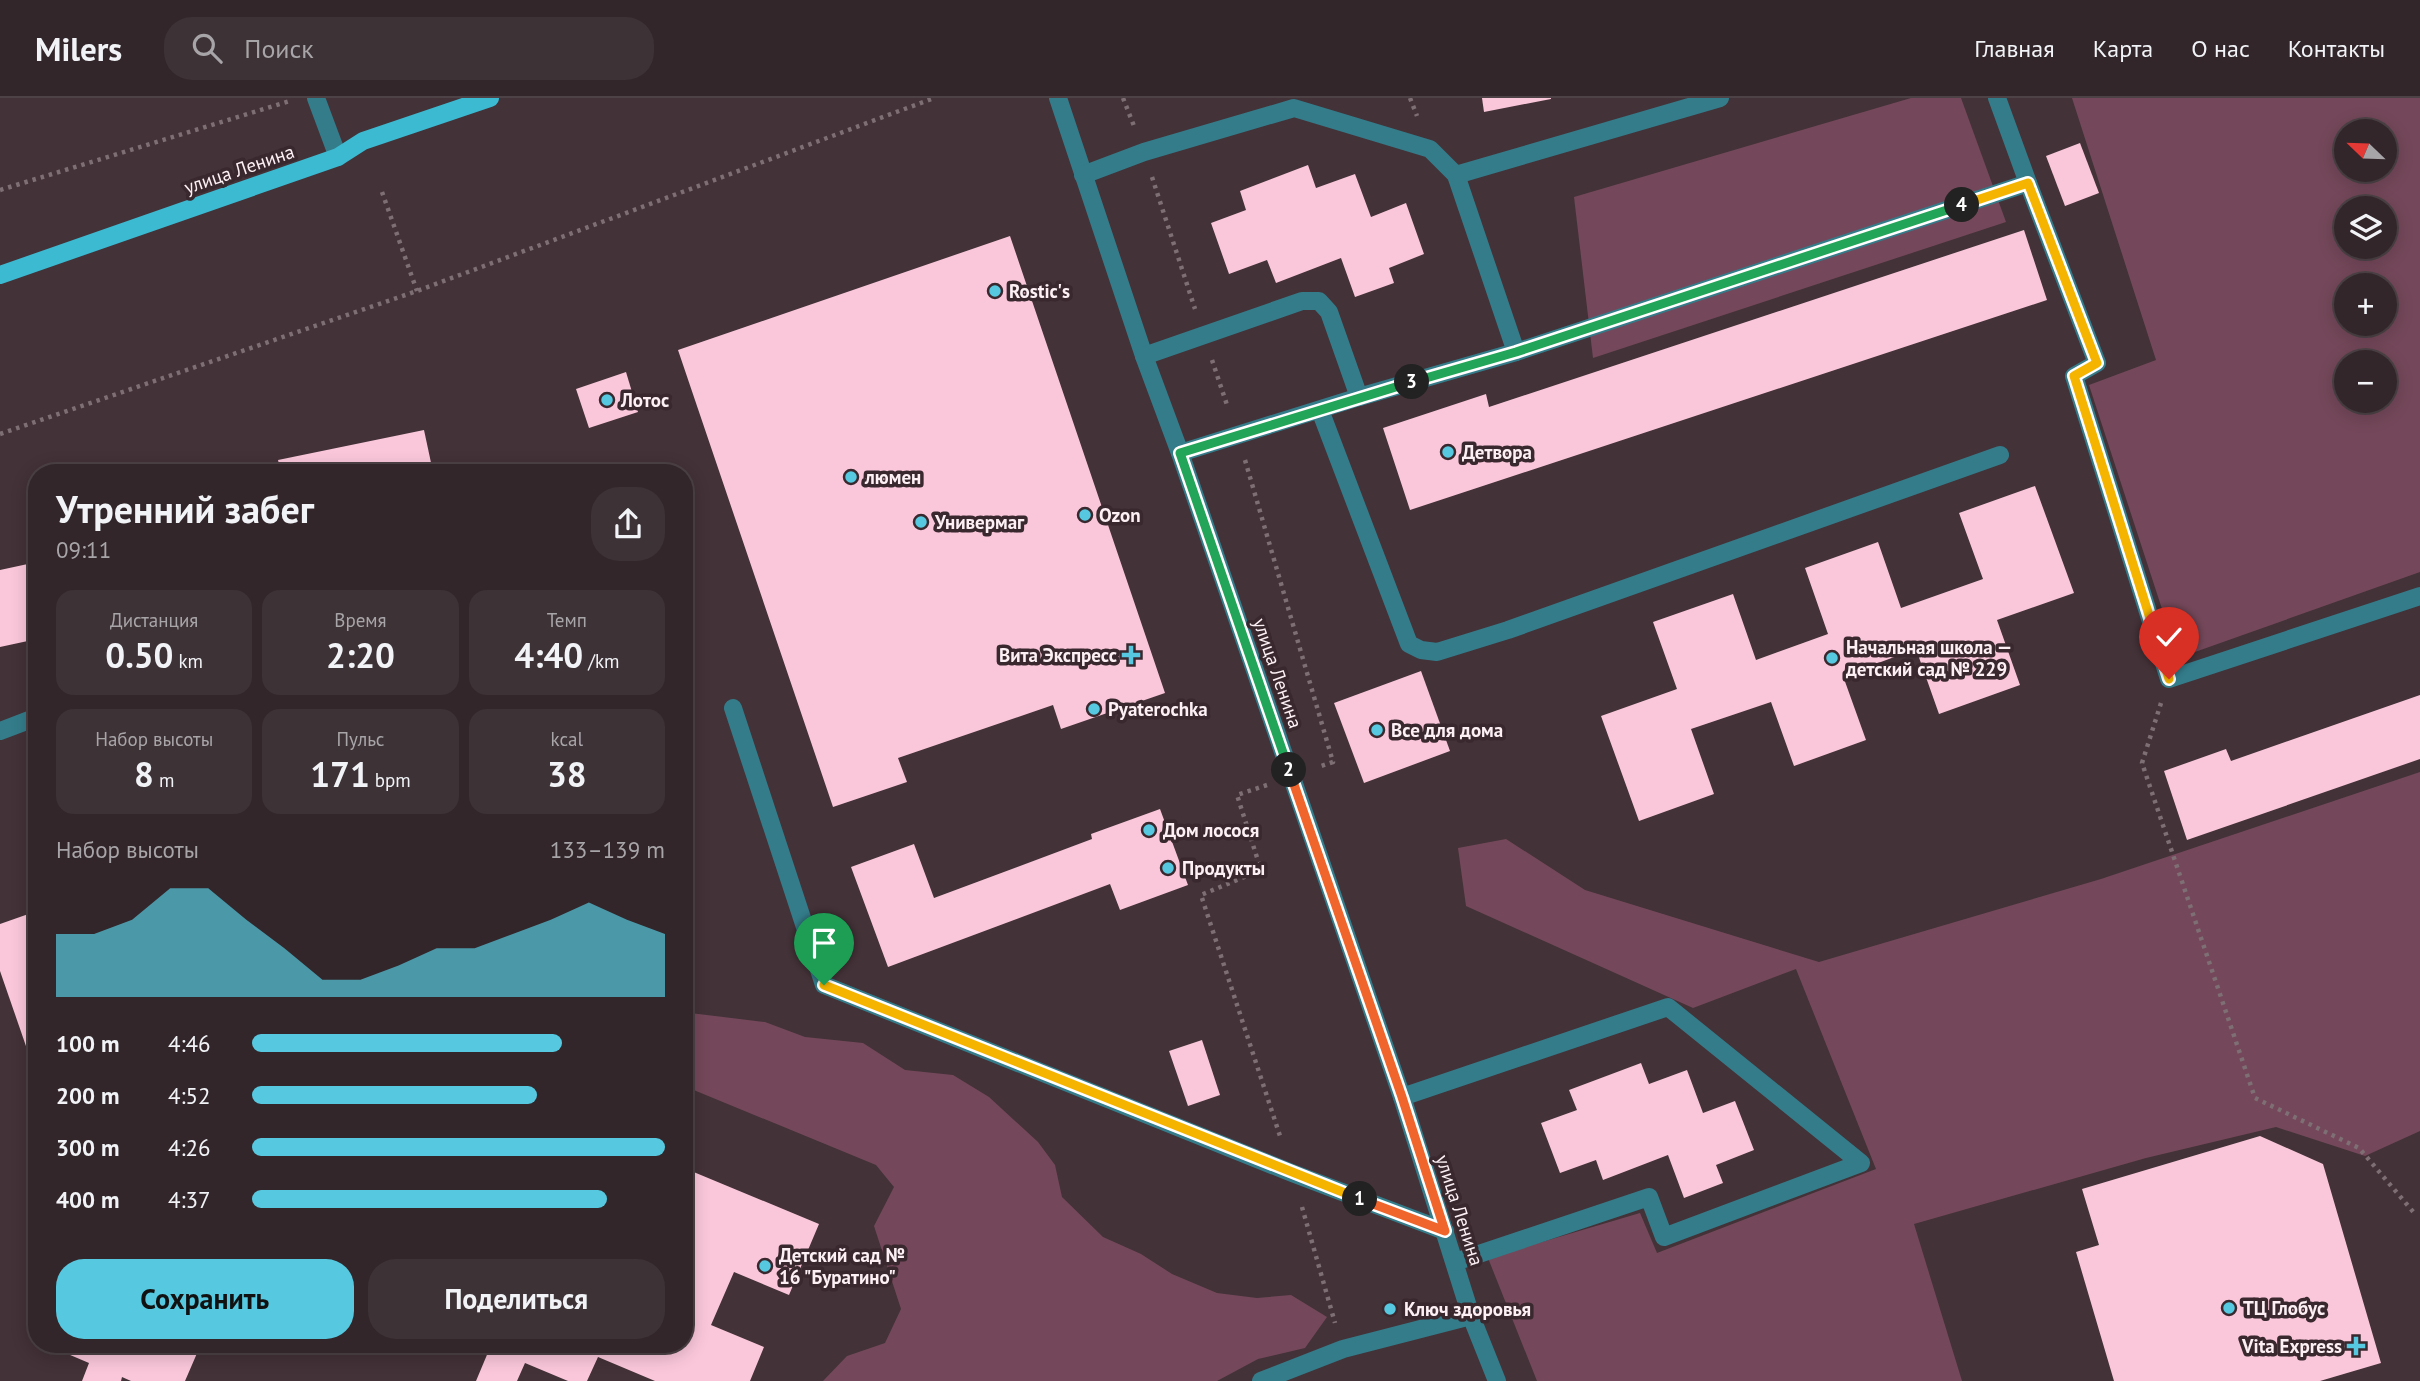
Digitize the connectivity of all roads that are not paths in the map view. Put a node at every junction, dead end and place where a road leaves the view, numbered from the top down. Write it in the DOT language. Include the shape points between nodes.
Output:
graph roads {
  1 [pos="316,98"];
  2 [pos="489,98"];
  3 [pos="1058,98"];
  4 [pos="1720,98"];
  5 [pos="1997,98"];
  6 [pos="338,157"];
  7 [pos="1083,175"];
  8 [pos="1457,175"];
  9 [pos="2028,183"];
  10 [pos="0,275"];
  11 [pos="1516,352"];
  12 [pos="1144,356"];
  13 [pos="1359,397"];
  14 [pos="1320,410"];
  15 [pos="1180,453"];
  16 [pos="2000,455"];
  17 [pos="2420,596"];
  18 [pos="733,708"];
  19 [pos="28,720"];
  20 [pos="0,731"];
  21 [pos="1402,1097"];
  22 [pos="1445,1231"];
  23 [pos="1455,1262"];
  24 [pos="1471,1316"];
  25 [pos="1261,1381"];
  26 [pos="1497,1381"];
  1 -- 6 [label="street"];
  2 -- 6 [label="main road, улица Ленина" via="363,141"];
  3 -- 7 [label="street, улица Ленина"];
  4 -- 8 [label="street"];
  5 -- 9 [label="street"];
  6 -- 10 [label="main road, улица Ленина"];
  7 -- 8 [label="street" via="1294,108 1430,149"];
  7 -- 12 [label="street, улица Ленина"];
  8 -- 11 [label="street"];
  9 -- 11 [label="street"];
  9 -- 17 [label="street" via="2097,363 2074,376 2169,679"];
  11 -- 13 [label="street"];
  12 -- 13 [label="street" via="1302,301 1319,301 1329,312"];
  12 -- 15 [label="street, улица Ленина"];
  13 -- 14 [label="street"];
  14 -- 15 [label="street"];
  14 -- 16 [label="street" via="1409,644 1437,652"];
  15 -- 21 [label="street, улица Ленина"];
  18 -- 22 [label="street" via="824,985"];
  19 -- 20 [label="street"];
  21 -- 22 [label="street, улица Ленина"];
  21 -- 23 [label="street" via="1668,1007 1861,1163 1664,1237 1649,1197"];
  22 -- 23 [label="street, улица Ленина"];
  23 -- 24 [label="street, улица Ленина"];
  24 -- 25 [label="street" via="1343,1349"];
  24 -- 26 [label="street, улица Ленина"];
}
